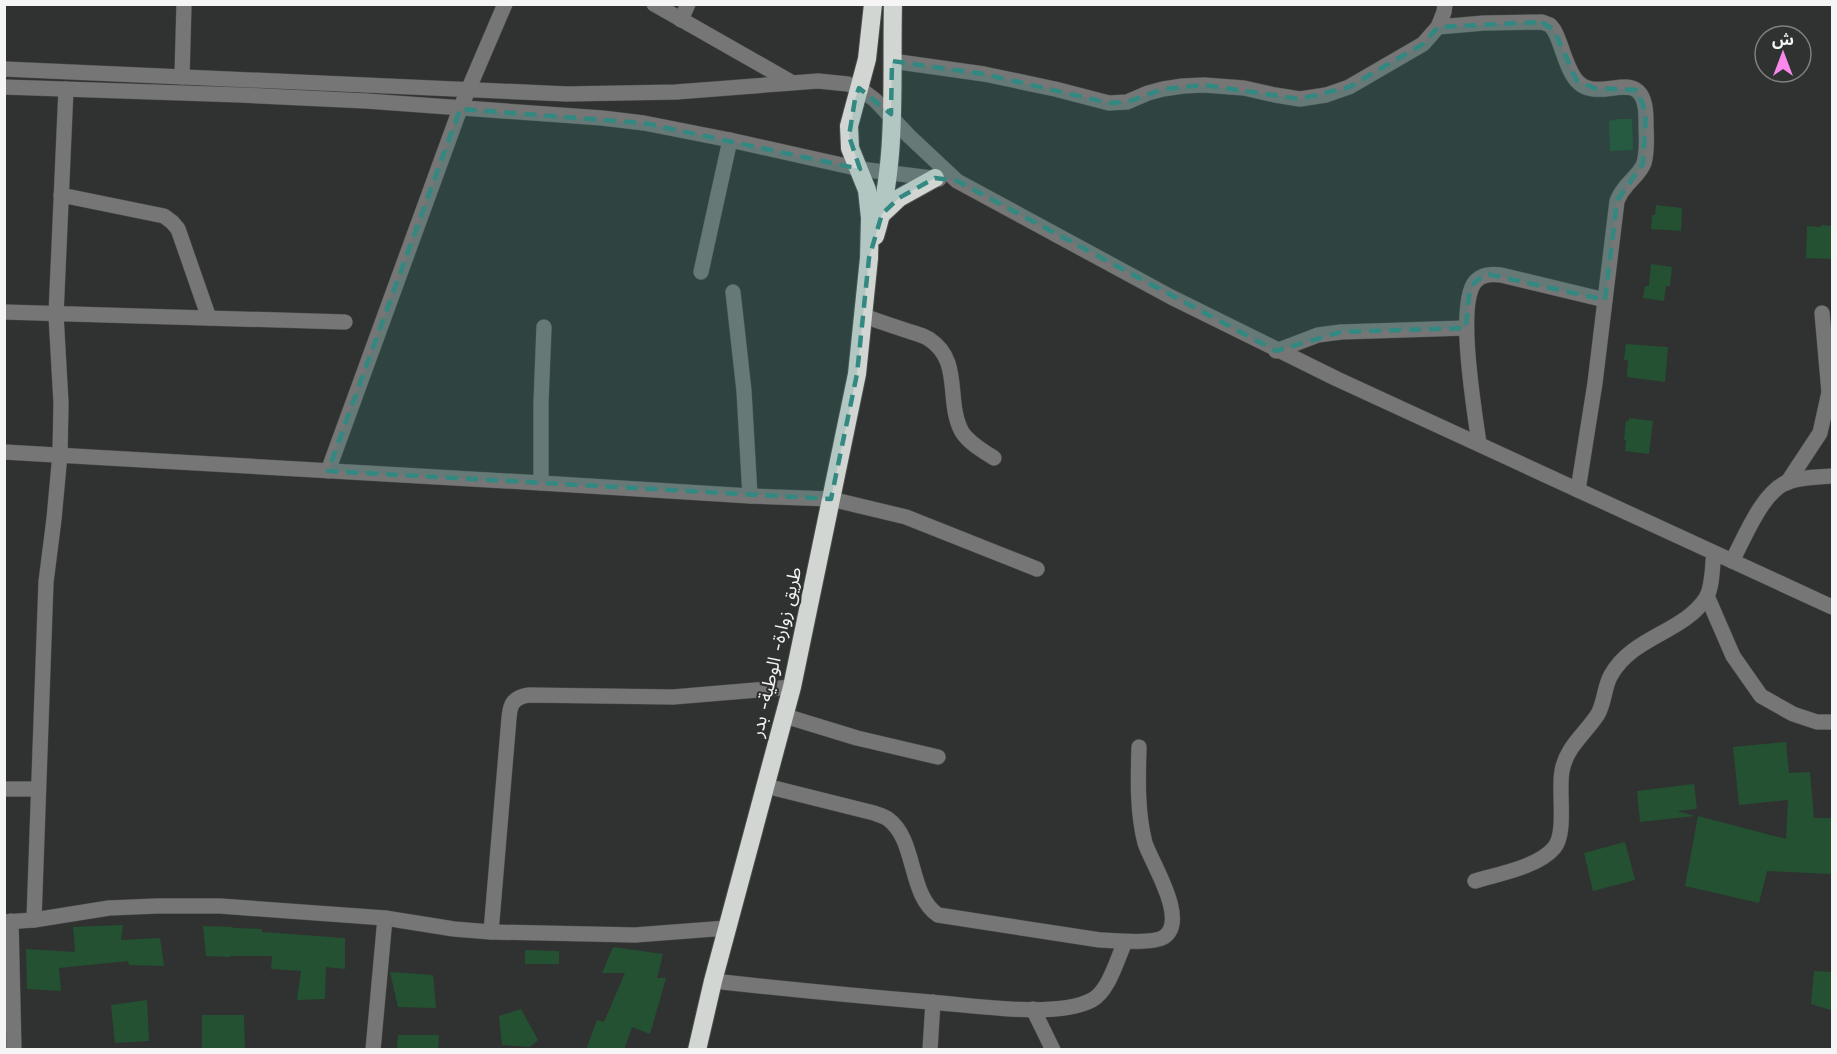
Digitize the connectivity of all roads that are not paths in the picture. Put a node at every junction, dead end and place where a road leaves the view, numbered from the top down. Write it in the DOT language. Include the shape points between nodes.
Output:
graph roads {
  1 [pos="184,4"];
  2 [pos="505,4"];
  3 [pos="654,4"];
  4 [pos="688,4"];
  5 [pos="873,4"];
  6 [pos="893,4"];
  7 [pos="1445,4"];
  8 [pos="681,20"];
  9 [pos="1438,27"];
  10 [pos="892,61"];
  11 [pos="4,69"];
  12 [pos="182,76"];
  13 [pos="791,82"];
  14 [pos="4,87"];
  15 [pos="468,88"];
  16 [pos="859,88"];
  17 [pos="66,89"];
  18 [pos="460,109"];
  19 [pos="891,117"];
  20 [pos="730,140"];
  21 [pos="860,169"];
  22 [pos="889,171"];
  23 [pos="935,178"];
  24 [pos="957,181"];
  25 [pos="61,195"];
  26 [pos="882,214"];
  27 [pos="869,258"];
  28 [pos="701,272"];
  29 [pos="733,292"];
  30 [pos="1605,300"];
  31 [pos="4,312"];
  32 [pos="1822,313"];
  33 [pos="56,315"];
  34 [pos="864,316"];
  35 [pos="209,318"];
  36 [pos="345,322"];
  37 [pos="544,327"];
  38 [pos="1466,328"];
  39 [pos="1276,351"];
  40 [pos="1831,390"];
  41 [pos="1479,444"];
  42 [pos="4,452"];
  43 [pos="60,454"];
  44 [pos="994,458"];
  45 [pos="328,471"];
  46 [pos="1833,476"];
  47 [pos="541,483"];
  48 [pos="1787,483"];
  49 [pos="1578,490"];
  50 [pos="750,496"];
  51 [pos="831,499"];
  52 [pos="1714,553"];
  53 [pos="1732,561"];
  54 [pos="1037,569"];
  55 [pos="1707,596"];
  56 [pos="1833,607"];
  57 [pos="792,687"];
  58 [pos="785,716"];
  59 [pos="1833,722"];
  60 [pos="1139,747"];
  61 [pos="938,757"];
  62 [pos="766,786"];
  63 [pos="4,789"];
  64 [pos="38,789"];
  65 [pos="1475,882"];
  66 [pos="385,918"];
  67 [pos="34,920"];
  68 [pos="8,922"];
  69 [pos="727,928"];
  70 [pos="491,932"];
  71 [pos="1125,942"];
  72 [pos="713,981"];
  73 [pos="933,1002"];
  74 [pos="1033,1009"];
  75 [pos="14,1050"];
  76 [pos="373,1050"];
  77 [pos="697,1050"];
  78 [pos="930,1050"];
  79 [pos="1053,1050"];
  1 -- 12 [label="street"];
  2 -- 15 [label="street"];
  3 -- 8 [label="street"];
  4 -- 8 [label="street"];
  5 -- 16 [label="highway" via="867,59"];
  6 -- 10 [label="highway"];
  7 -- 9 [label="street"];
  8 -- 13 [label="street"];
  9 -- 10 [label="street" via="1423,44 1349,87 1300,99 1244,88 1193,85 1109,103 984,74"];
  9 -- 30 [label="street" via="1542,21 1554,30 1577,81 1586,87 1624,87 1643,95 1647,113 1645,156 1638,173 1617,201"];
  10 -- 19 [label="highway"];
  11 -- 12 [label="street"];
  12 -- 15 [label="street"];
  13 -- 15 [label="street" via="676,92 548,93"];
  13 -- 16 [label="street" via="833,82"];
  14 -- 17 [label="street"];
  15 -- 18 [label="street"];
  16 -- 19 [label="street"];
  16 -- 21 [label="highway" via="849,126 850,148"];
  17 -- 18 [label="street" via="286,97"];
  17 -- 25 [label="street"];
  18 -- 20 [label="street" via="602,118"];
  18 -- 45 [label="street"];
  19 -- 22 [label="highway"];
  19 -- 24 [label="street"];
  20 -- 21 [label="street"];
  20 -- 28 [label="street"];
  21 -- 22 [label="street"];
  21 -- 27 [label="highway" via="869,208"];
  22 -- 23 [label="street"];
  22 -- 26 [label="highway"];
  23 -- 24 [label="street"];
  23 -- 26 [label="highway" via="899,198"];
  24 -- 39 [label="street"];
  25 -- 33 [label="street"];
  25 -- 35 [label="street" via="164,216 172,222 178,229"];
  26 -- 27 [label="highway"];
  27 -- 34 [label="highway, طريق زوارة- الوطية- بدر"];
  29 -- 50 [label="street"];
  30 -- 38 [label="street" via="1501,274 1487,274 1475,282 1469,296"];
  30 -- 49 [label="street"];
  31 -- 33 [label="street"];
  32 -- 40 [label="street"];
  33 -- 35 [label="street"];
  33 -- 43 [label="street"];
  34 -- 44 [label="street" via="928,338 940,349 952,374 956,418 963,434"];
  34 -- 51 [label="highway, طريق زوارة- الوطية- بدر" via="857,374"];
  35 -- 36 [label="street"];
  37 -- 47 [label="street"];
  38 -- 39 [label="street" via="1341,332 1318,335"];
  38 -- 41 [label="street"];
  39 -- 41 [label="street"];
  40 -- 48 [label="street" via="1820,434"];
  41 -- 49 [label="street"];
  42 -- 43 [label="street"];
  43 -- 45 [label="street"];
  43 -- 64 [label="street" via="46,582"];
  45 -- 47 [label="street"];
  46 -- 48 [label="street"];
  47 -- 50 [label="street"];
  48 -- 53 [label="street" via="1763,503"];
  49 -- 52 [label="street"];
  50 -- 51 [label="street"];
  51 -- 54 [label="street" via="906,517"];
  51 -- 57 [label="highway, طريق زوارة- الوطية- بدر"];
  52 -- 53 [label="street"];
  52 -- 55 [label="street"];
  53 -- 56 [label="street"];
  55 -- 59 [label="street" via="1733,656 1761,696 1793,714 1817,722"];
  55 -- 65 [label="street" via="1680,622 1618,663 1598,713 1566,757 1559,834 1554,848 1534,862"];
  57 -- 58 [label="highway, طريق زوارة- الوطية- بدر"];
  57 -- 70 [label="street" via="673,697 529,695 514,700 510,708"];
  58 -- 61 [label="street"];
  58 -- 62 [label="highway, طريق زوارة- الوطية- بدر"];
  60 -- 71 [label="street" via="1141,819 1146,845 1170,905 1172,923 1164,936"];
  62 -- 69 [label="highway, طريق زوارة- الوطية- بدر"];
  62 -- 71 [label="street" via="887,818 902,838 927,905 938,915"];
  63 -- 64 [label="street"];
  64 -- 67 [label="street"];
  66 -- 67 [label="street" via="220,906 157,906"];
  66 -- 70 [label="street"];
  66 -- 76 [label="street"];
  67 -- 68 [label="street"];
  68 -- 75 [label="street"];
  69 -- 70 [label="street" via="634,935"];
  69 -- 72 [label="highway, طريق زوارة- الوطية- بدر"];
  71 -- 74 [label="street" via="1104,991 1094,999 1075,1007"];
  72 -- 73 [label="street"];
  72 -- 77 [label="highway, طريق زوارة- الوطية- بدر"];
  73 -- 74 [label="street"];
  73 -- 78 [label="street"];
  74 -- 79 [label="street"];
}
